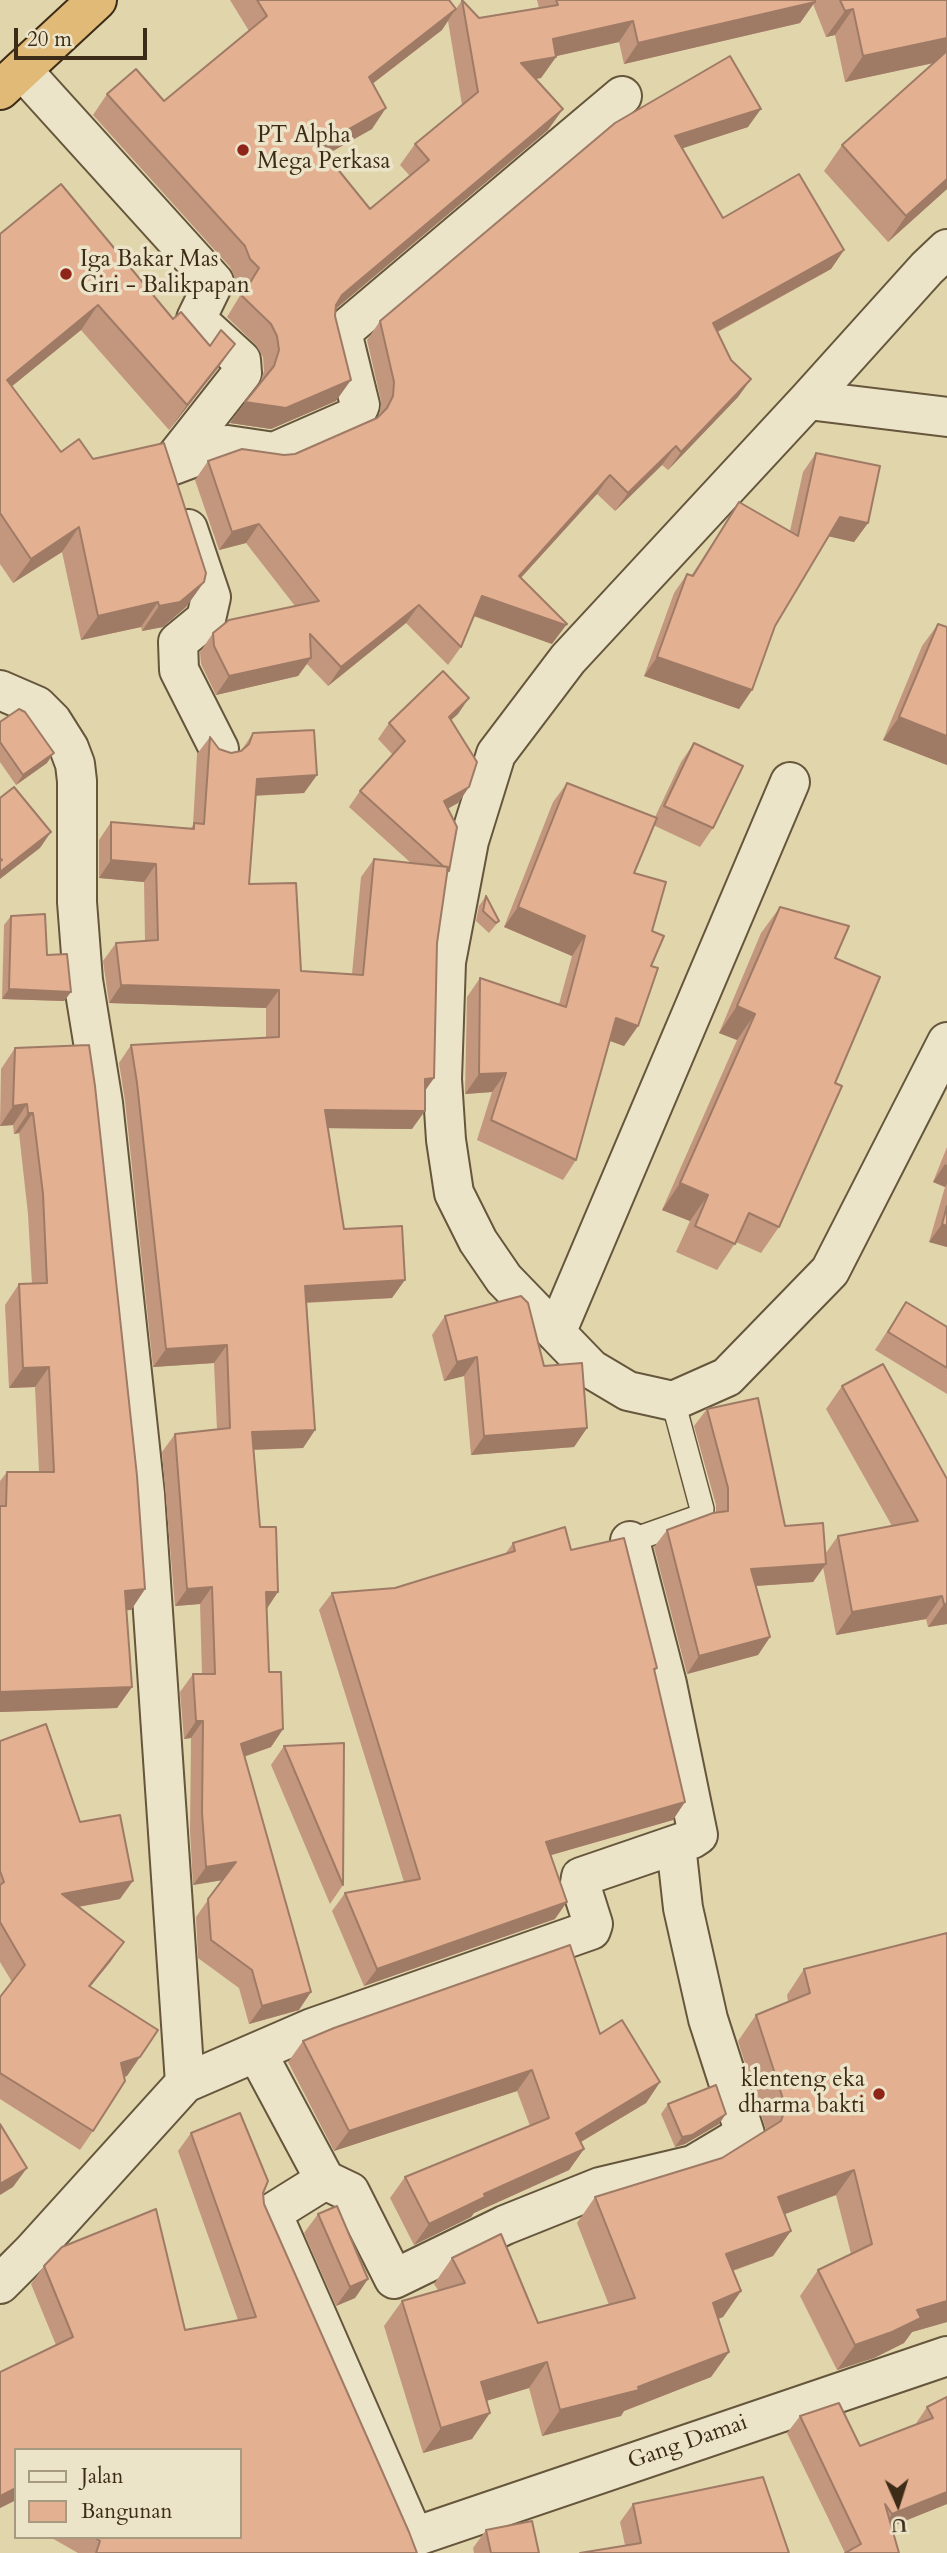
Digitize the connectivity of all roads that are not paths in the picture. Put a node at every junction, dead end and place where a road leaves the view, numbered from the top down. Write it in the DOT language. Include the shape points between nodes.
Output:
graph roads {
  1 [pos="97,0"];
  2 [pos="11,80"];
  3 [pos="622,96"];
  4 [pos="947,249"];
  5 [pos="808,400"];
  6 [pos="947,417"];
  7 [pos="168,467"];
  8 [pos="0,690"];
  9 [pos="219,749"];
  10 [pos="790,782"];
  11 [pos="947,1042"];
  12 [pos="556,1333"];
  13 [pos="673,1401"];
  14 [pos="630,1541"];
  15 [pos="676,1845"];
  16 [pos="257,2053"];
  17 [pos="185,2083"];
  18 [pos="325,2180"];
  19 [pos="0,2284"];
  20 [pos="947,2356"];
  1 -- 2 [label="highway"];
  2 -- 7 [label="street" via="214,282 196,319 241,360 242,373"];
  3 -- 7 [label="street" via="342,332 360,405 354,417 274,453 227,445"];
  4 -- 5 [label="street"];
  5 -- 6 [label="street"];
  5 -- 12 [label="street" via="568,659 496,754 469,841 446,962 442,1079 454,1193 504,1279"];
  7 -- 9 [label="street" via="211,597 206,619 178,642 179,670"];
  8 -- 17 [label="street" via="37,706 52,721 69,748 76,773 83,980 103,1103 145,1494"];
  10 -- 12 [label="street"];
  11 -- 13 [label="street" via="830,1271 727,1377"];
  12 -- 13 [label="street" via="591,1369 628,1391"];
  13 -- 14 [label="lane" via="701,1516"];
  14 -- 15 [label="street" via="698,1831 696,1837"];
  15 -- 16 [label="street" via="581,1877 591,1930 312,2028"];
  15 -- 18 [label="street" via="682,1908 708,2019 745,2134 693,2165 600,2187 505,2225 394,2279 350,2192"];
  16 -- 17 [label="street"];
  16 -- 18 [label="street"];
  17 -- 19 [label="street"];
  18 -- 20 [label="street, Gang Damai" via="272,2213 414,2537"];
}
